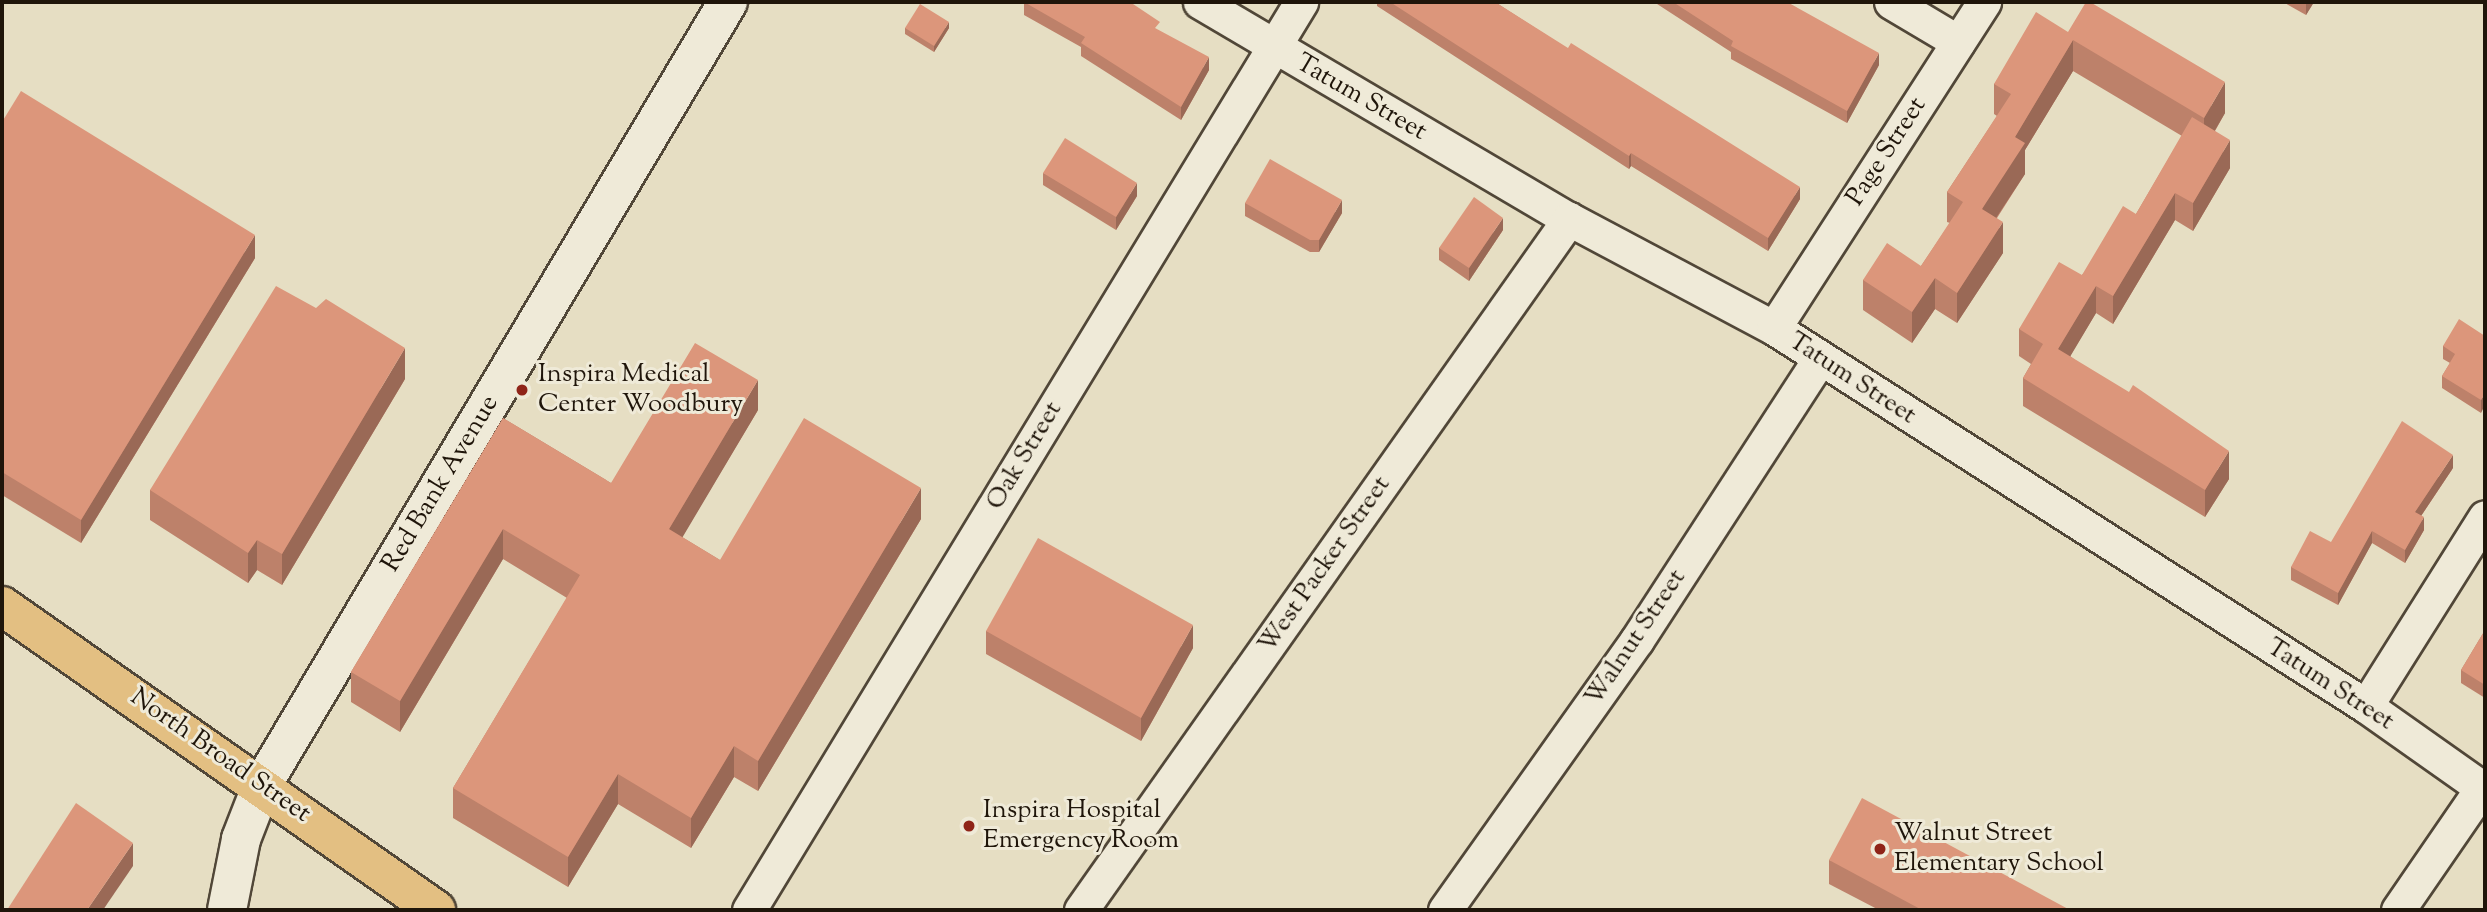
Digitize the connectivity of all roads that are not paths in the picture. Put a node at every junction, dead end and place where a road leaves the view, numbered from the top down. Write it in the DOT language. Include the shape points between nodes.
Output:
graph roads {
  1 [pos="728,2"];
  2 [pos="1200,2"];
  3 [pos="1301,2"];
  4 [pos="1891,2"];
  5 [pos="1984,2"];
  6 [pos="1958,42"];
  7 [pos="1273,47"];
  8 [pos="1569,219"];
  9 [pos="1774,328"];
  10 [pos="1819,360"];
  11 [pos="2485,517"];
  12 [pos="2,606"];
  13 [pos="2366,706"];
  14 [pos="262,785"];
  15 [pos="2484,789"];
  16 [pos="228,910"];
  17 [pos="436,910"];
  18 [pos="749,910"];
  19 [pos="1081,910"];
  20 [pos="1445,910"];
  21 [pos="2399,910"];
  1 -- 14 [label="street, Red Bank Avenue"];
  2 -- 7 [label="street, Tatum Street"];
  3 -- 7 [label="street, Oak Street"];
  4 -- 6 [label="street"];
  5 -- 6 [label="street, Page Street"];
  6 -- 9 [label="street, Page Street"];
  7 -- 8 [label="street, Tatum Street"];
  7 -- 18 [label="street, Oak Street"];
  8 -- 9 [label="street, Tatum Street"];
  8 -- 19 [label="street, West Packer Street"];
  9 -- 10 [label="street, Tatum Street"];
  10 -- 13 [label="street, Tatum Street"];
  10 -- 20 [label="street, Walnut Street" via="1637,640"];
  11 -- 13 [label="street"];
  12 -- 14 [label="main road, North Broad Street"];
  13 -- 15 [label="street, Tatum Street"];
  14 -- 16 [label="street, Red Bank Avenue" via="242,839"];
  14 -- 17 [label="main road, North Broad Street"];
  15 -- 21 [label="street"];
}
